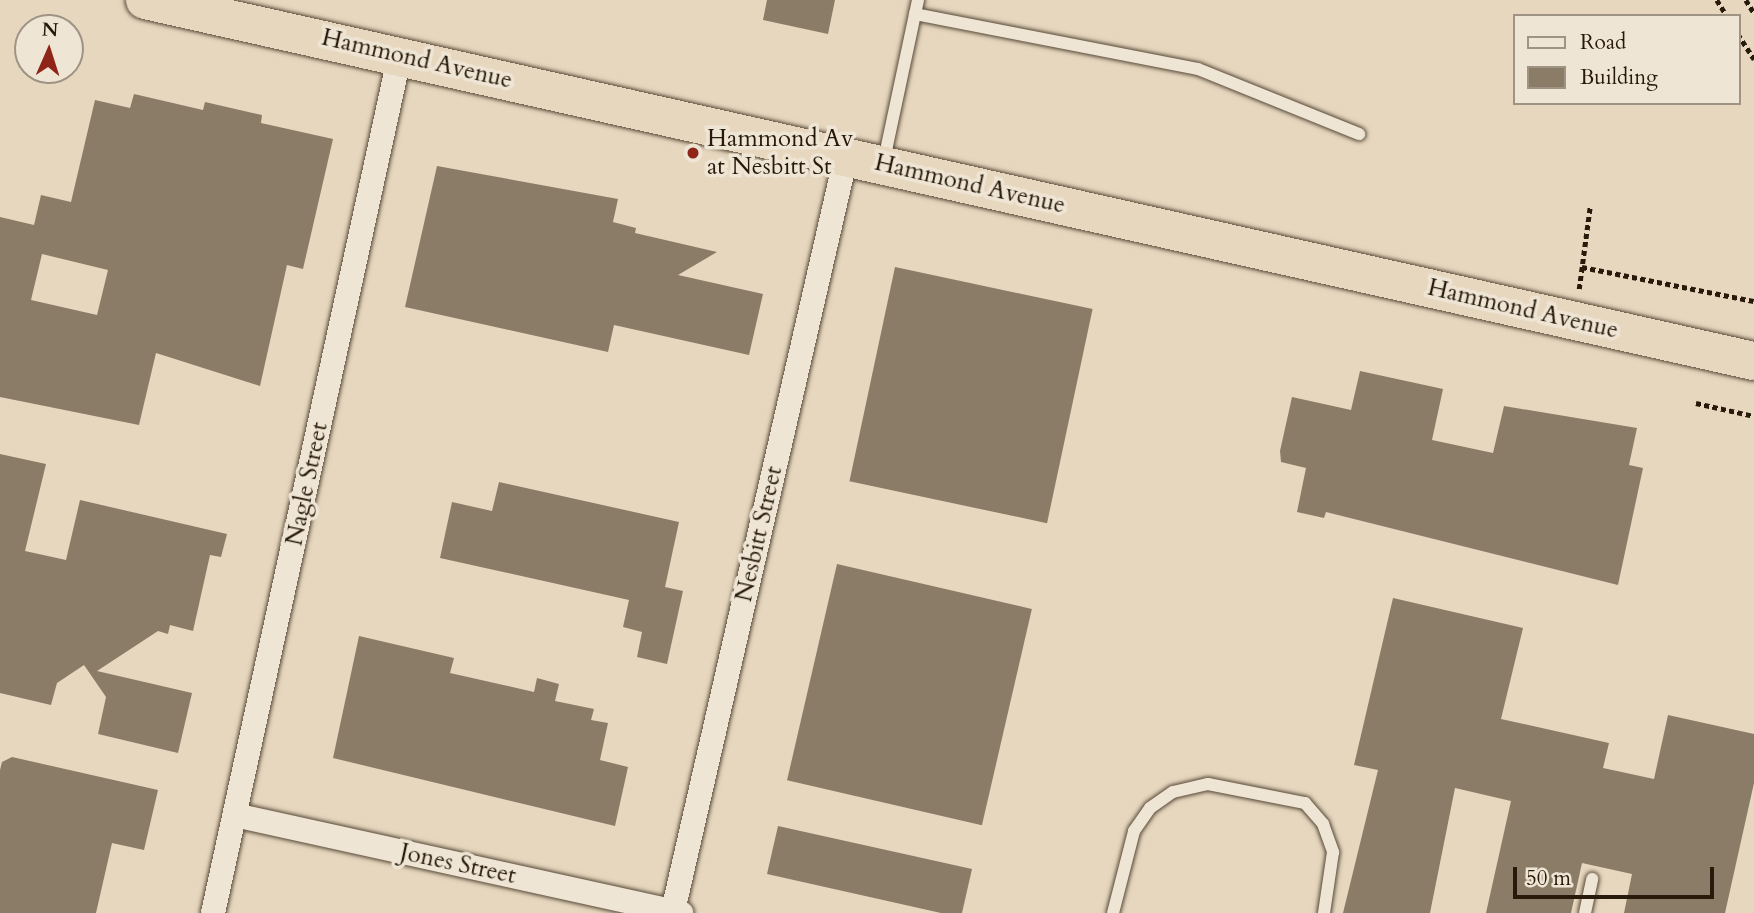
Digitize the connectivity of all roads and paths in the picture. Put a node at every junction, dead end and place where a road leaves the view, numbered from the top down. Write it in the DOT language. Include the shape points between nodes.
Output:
graph roads {
  1 [pos="145,0"];
  2 [pos="918,0"];
  3 [pos="1746,0"];
  4 [pos="1754,13"];
  5 [pos="915,14"];
  6 [pos="1740,37"];
  7 [pos="400,54"];
  8 [pos="1754,59"];
  9 [pos="1359,134"];
  10 [pos="846,156"];
  11 [pos="883,164"];
  12 [pos="1590,207"];
  13 [pos="1582,267"];
  14 [pos="1754,301"];
  15 [pos="1574,321"];
  16 [pos="1754,361"];
  17 [pos="1696,403"];
  18 [pos="1754,416"];
  19 [pos="234,816"];
  20 [pos="1592,879"];
  21 [pos="677,912"];
  22 [pos="213,913"];
  23 [pos="1113,913"];
  24 [pos="1324,913"];
  25 [pos="1585,913"];
  1 -- 7 [label="highway, Hammond Avenue"];
  2 -- 5 [label="lane"];
  3 -- 4 [label="path"];
  5 -- 9 [label="lane" via="1198,69"];
  5 -- 11 [label="lane"];
  6 -- 8 [label="path"];
  7 -- 10 [label="highway, Hammond Avenue"];
  7 -- 19 [label="street, Nagle Street"];
  10 -- 11 [label="highway, Hammond Avenue"];
  10 -- 21 [label="street, Nesbitt Street"];
  11 -- 15 [label="highway, Hammond Avenue"];
  12 -- 13 [label="path"];
  13 -- 14 [label="path"];
  13 -- 15 [label="path"];
  15 -- 16 [label="highway, Hammond Avenue"];
  17 -- 18 [label="path"];
  19 -- 21 [label="street, Jones Street"];
  19 -- 22 [label="street, Nagle Street"];
  20 -- 25 [label="lane"];
  23 -- 24 [label="lane" via="1134,831 1150,808 1173,792 1208,784 1305,803 1322,824 1333,852"];
}
